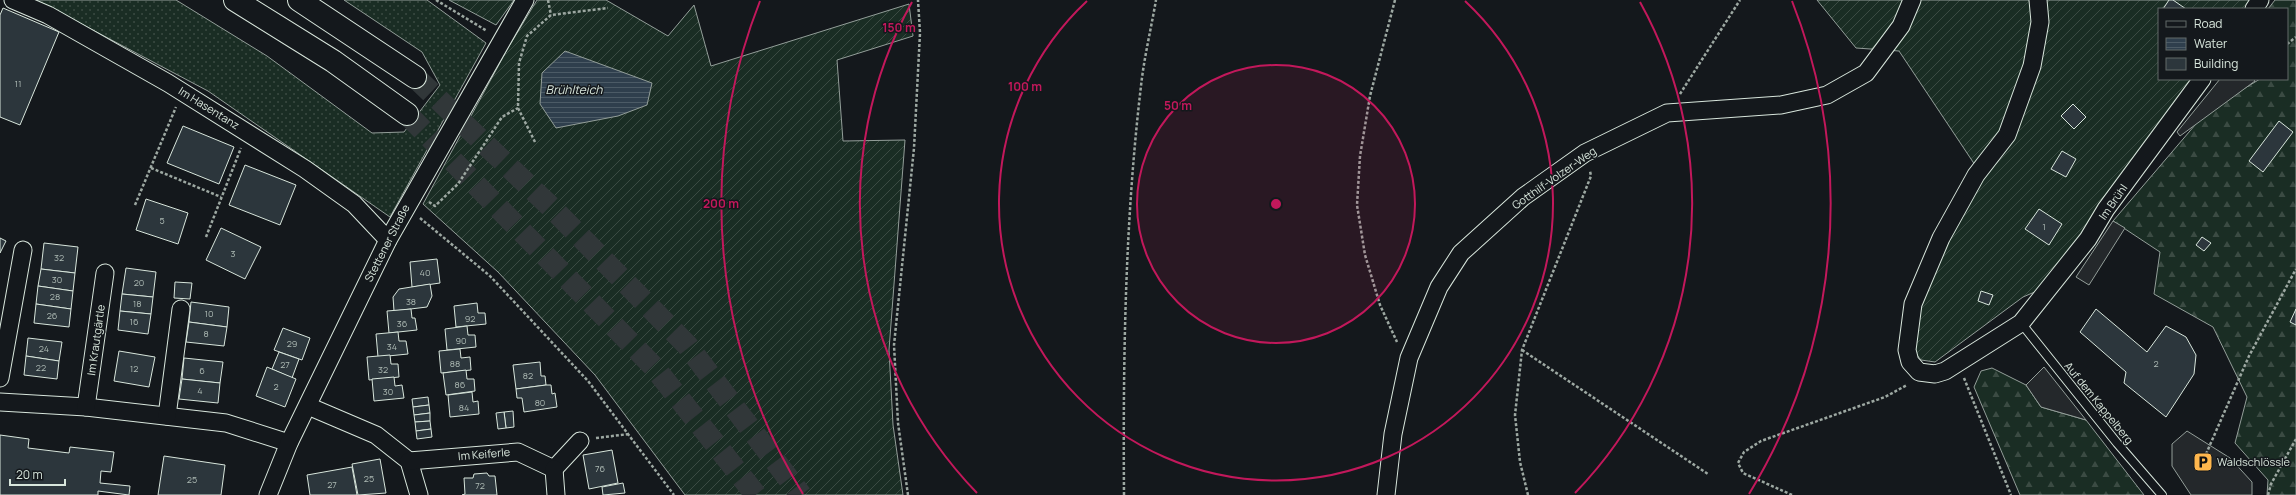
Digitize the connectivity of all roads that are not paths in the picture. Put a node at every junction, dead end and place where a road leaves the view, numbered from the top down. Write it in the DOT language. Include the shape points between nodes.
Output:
graph roads {
  1 [pos="13,0"];
  2 [pos="235,0"];
  3 [pos="299,0"];
  4 [pos="525,0"];
  5 [pos="1912,0"];
  6 [pos="2038,0"];
  7 [pos="414,77"];
  8 [pos="2201,80"];
  9 [pos="407,114"];
  10 [pos="388,240"];
  11 [pos="22,250"];
  12 [pos="104,273"];
  13 [pos="181,309"];
  14 [pos="2021,323"];
  15 [pos="0,378"];
  16 [pos="0,402"];
  17 [pos="308,406"];
  18 [pos="86,407"];
  19 [pos="167,416"];
  20 [pos="580,440"];
  21 [pos="289,443"];
  22 [pos="409,461"];
  23 [pos="554,469"];
  24 [pos="268,495"];
  25 [pos="419,495"];
  26 [pos="556,495"];
  27 [pos="1386,495"];
  28 [pos="2162,495"];
  1 -- 10 [label="street, Im Hasentanz" via="48,15 183,92 305,169 354,204"];
  2 -- 9 [label="highway" via="326,56"];
  3 -- 7 [label="highway"];
  4 -- 10 [label="street, Stettener Straße"];
  5 -- 27 [label="street, Gotthilf-Volzer-Weg" via="1901,26 1866,73 1827,95 1781,105 1667,113 1585,153 1523,197 1461,253 1439,287 1409,358 1393,434"];
  6 -- 14 [label="street" via="2040,22 2032,66 2007,135 1976,175 1941,238 1913,304 1907,350 1910,362 1919,372 1935,374 1945,371"];
  8 -- 14 [label="street, Im Brühl" via="2106,209 2088,239"];
  10 -- 17 [label="street, Stettener Straße"];
  11 -- 15 [label="street"];
  12 -- 18 [label="street, Im Krautgärtle"];
  13 -- 19 [label="street"];
  14 -- 28 [label="lane, Auf dem Kappelberg"];
  16 -- 18 [label="street"];
  17 -- 21 [label="street, Stettener Straße"];
  17 -- 22 [label="street" via="376,435"];
  18 -- 19 [label="street"];
  19 -- 21 [label="street" via="226,423"];
  20 -- 23 [label="street"];
  21 -- 24 [label="street, Stettener Straße"];
  22 -- 23 [label="street, Im Keiferle" via="518,452"];
  22 -- 25 [label="street"];
  23 -- 26 [label="street"];
}
